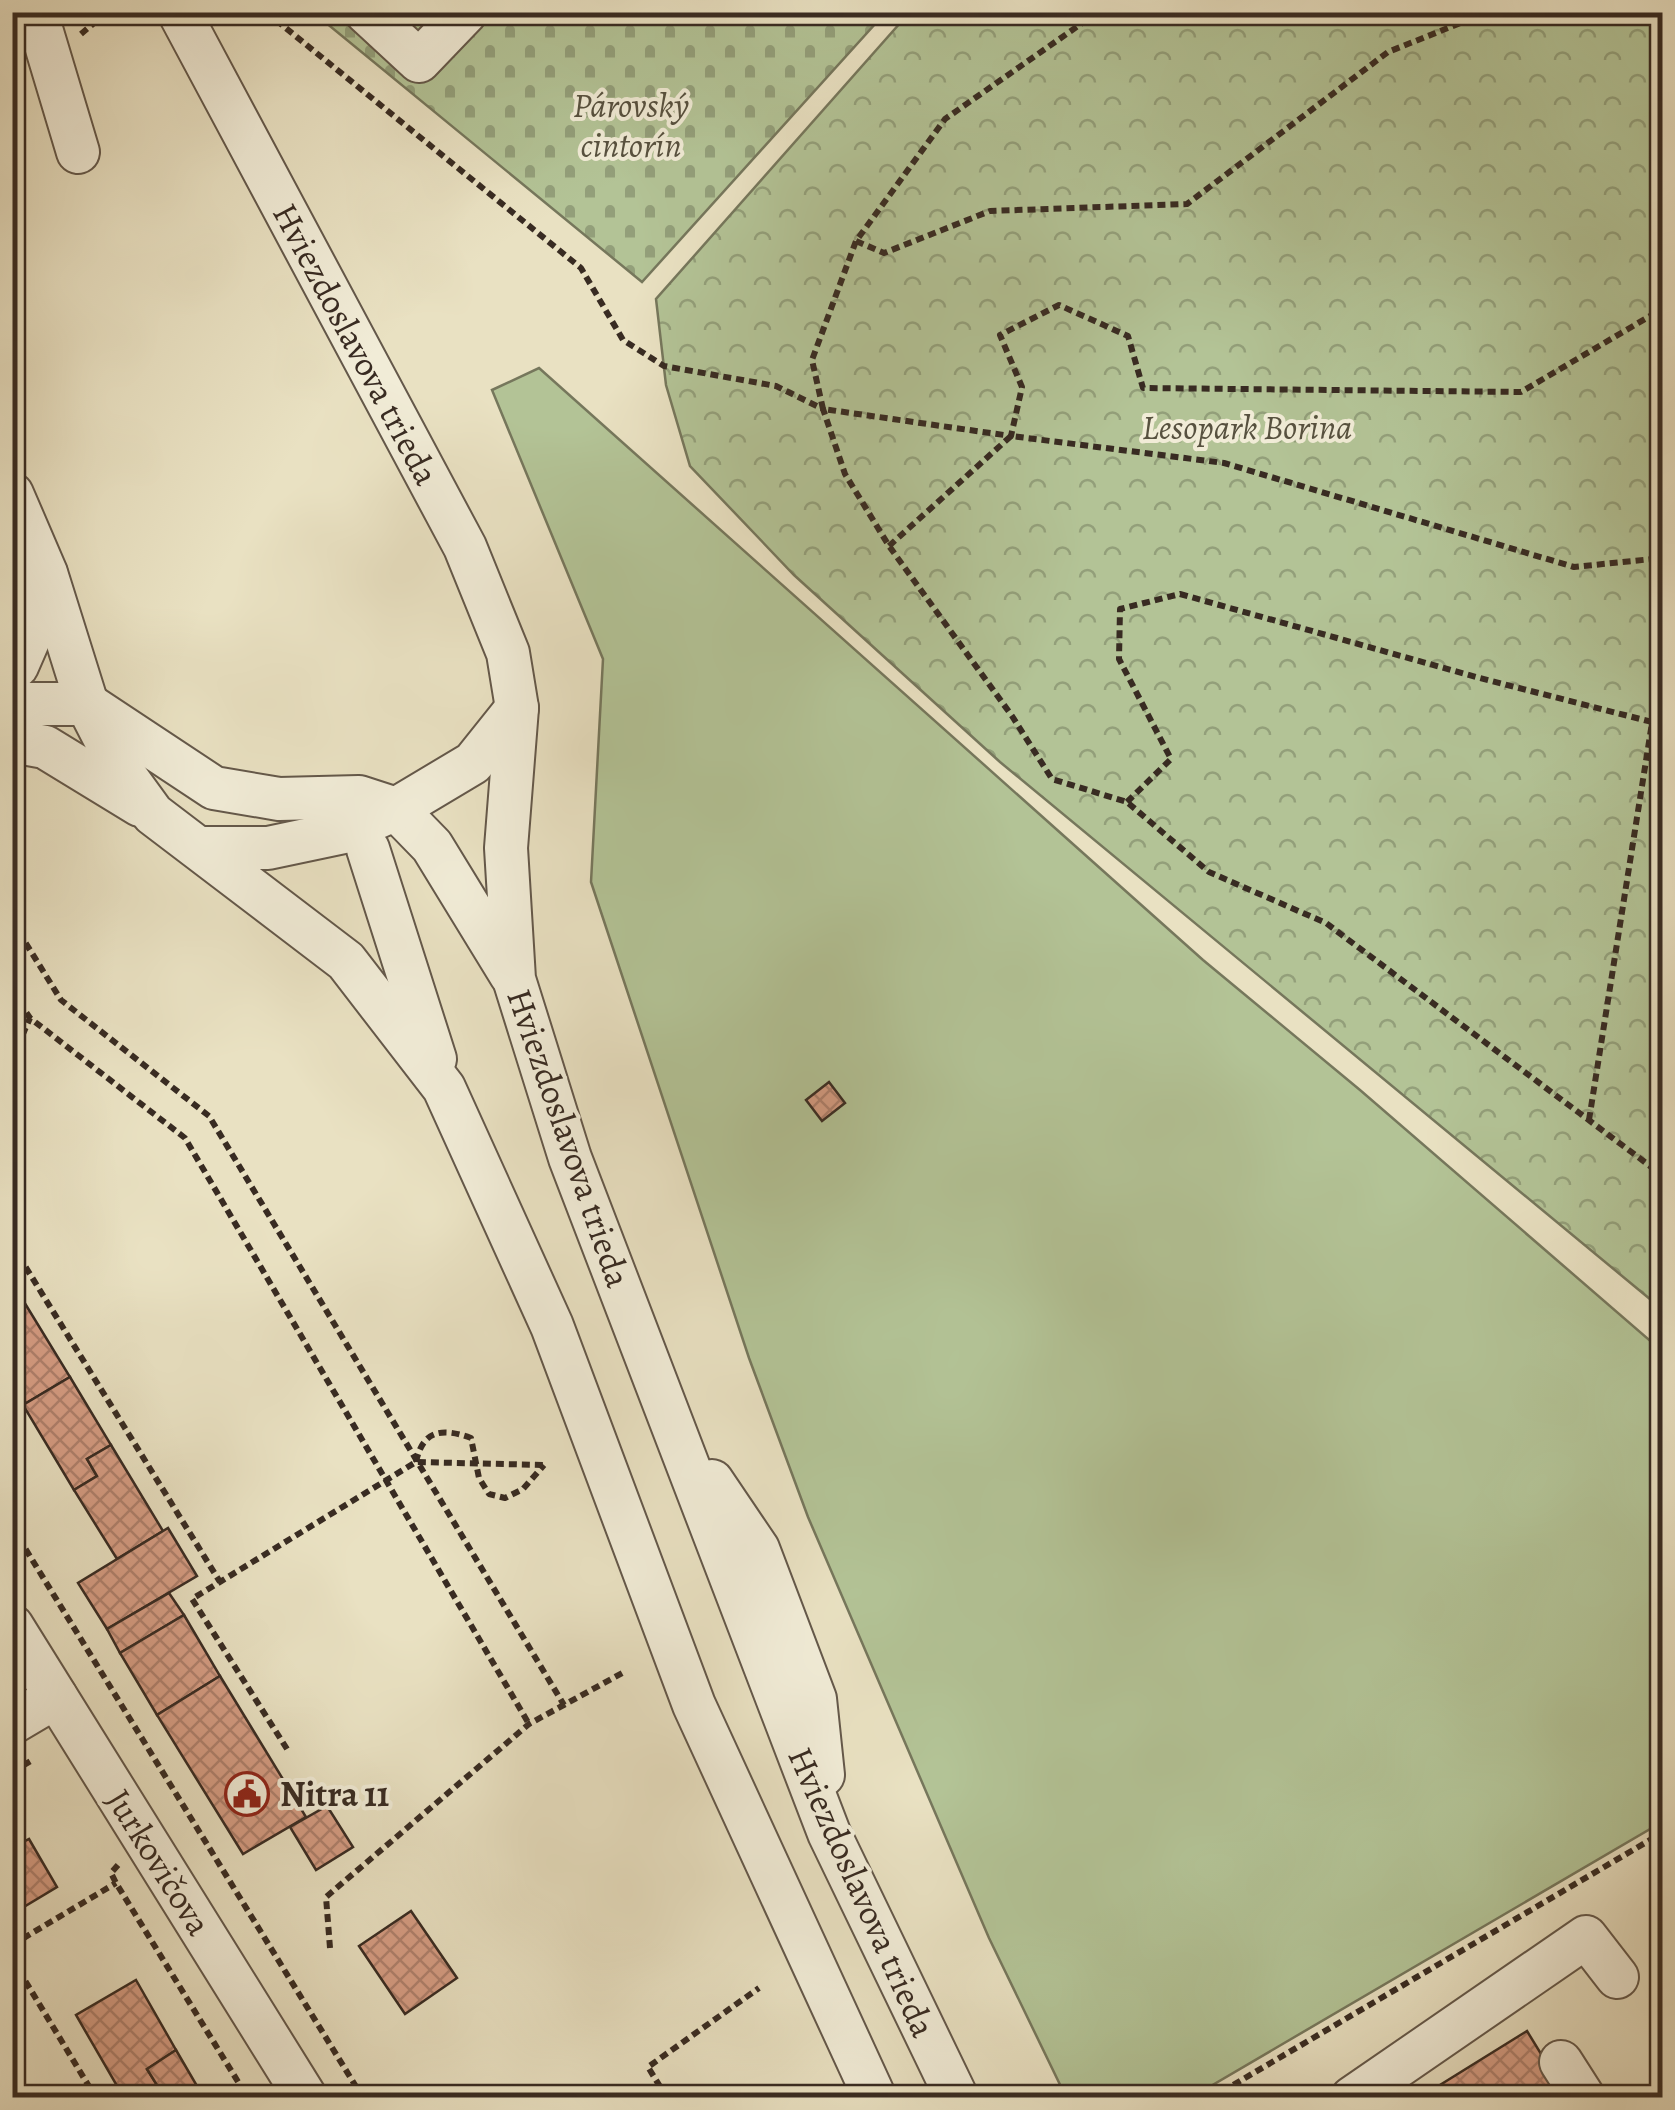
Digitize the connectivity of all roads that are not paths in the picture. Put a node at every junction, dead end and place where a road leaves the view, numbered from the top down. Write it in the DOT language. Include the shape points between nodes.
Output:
graph roads {
  1 [pos="36,12"];
  2 [pos="179,12"];
  3 [pos="366,12"];
  4 [pos="466,12"];
  5 [pos="78,152"];
  6 [pos="12,494"];
  7 [pos="46,573"];
  8 [pos="12,670"];
  9 [pos="12,704"];
  10 [pos="87,704"];
  11 [pos="517,708"];
  12 [pos="12,742"];
  13 [pos="396,809"];
  14 [pos="153,814"];
  15 [pos="200,848"];
  16 [pos="368,849"];
  17 [pos="514,980"];
  18 [pos="444,1088"];
  19 [pos="12,1626"];
  20 [pos="56,1697"];
  21 [pos="12,1724"];
  22 [pos="1617,1977"];
  23 [pos="306,2098"];
  24 [pos="874,2098"];
  25 [pos="957,2098"];
  26 [pos="1352,2098"];
  1 -- 5 [label="street"];
  2 -- 11 [label="street, Hviezdoslavova trieda" via="465,547 508,654"];
  3 -- 4 [label="street" via="419,61"];
  6 -- 7 [label="street, Hviezdoslavova trieda"];
  7 -- 8 [label="street" via="34,627"];
  7 -- 10 [label="street, Hviezdoslavova trieda"];
  9 -- 10 [label="street"];
  10 -- 13 [label="street" via="214,788 278,799 359,797"];
  10 -- 14 [label="street, Hviezdoslavova trieda"];
  11 -- 13 [label="street" via="473,763"];
  11 -- 17 [label="street, Hviezdoslavova trieda" via="506,848"];
  12 -- 14 [label="street" via="46,747"];
  13 -- 15 [label="street" via="344,832 268,848"];
  13 -- 17 [label="street" via="432,846"];
  14 -- 15 [label="street, Hviezdoslavova trieda"];
  15 -- 18 [label="street, Hviezdoslavova trieda" via="346,961"];
  16 -- 18 [label="street"];
  17 -- 25 [label="street, Hviezdoslavova trieda" via="570,1158 829,1833"];
  18 -- 24 [label="street, Hviezdoslavova trieda" via="552,1326 694,1704"];
  19 -- 20 [label="street, Jurkovičova"];
  20 -- 21 [label="street"];
  20 -- 23 [label="street, Jurkovičova"];
  22 -- 26 [label="street" via="1586,1937"];
}
